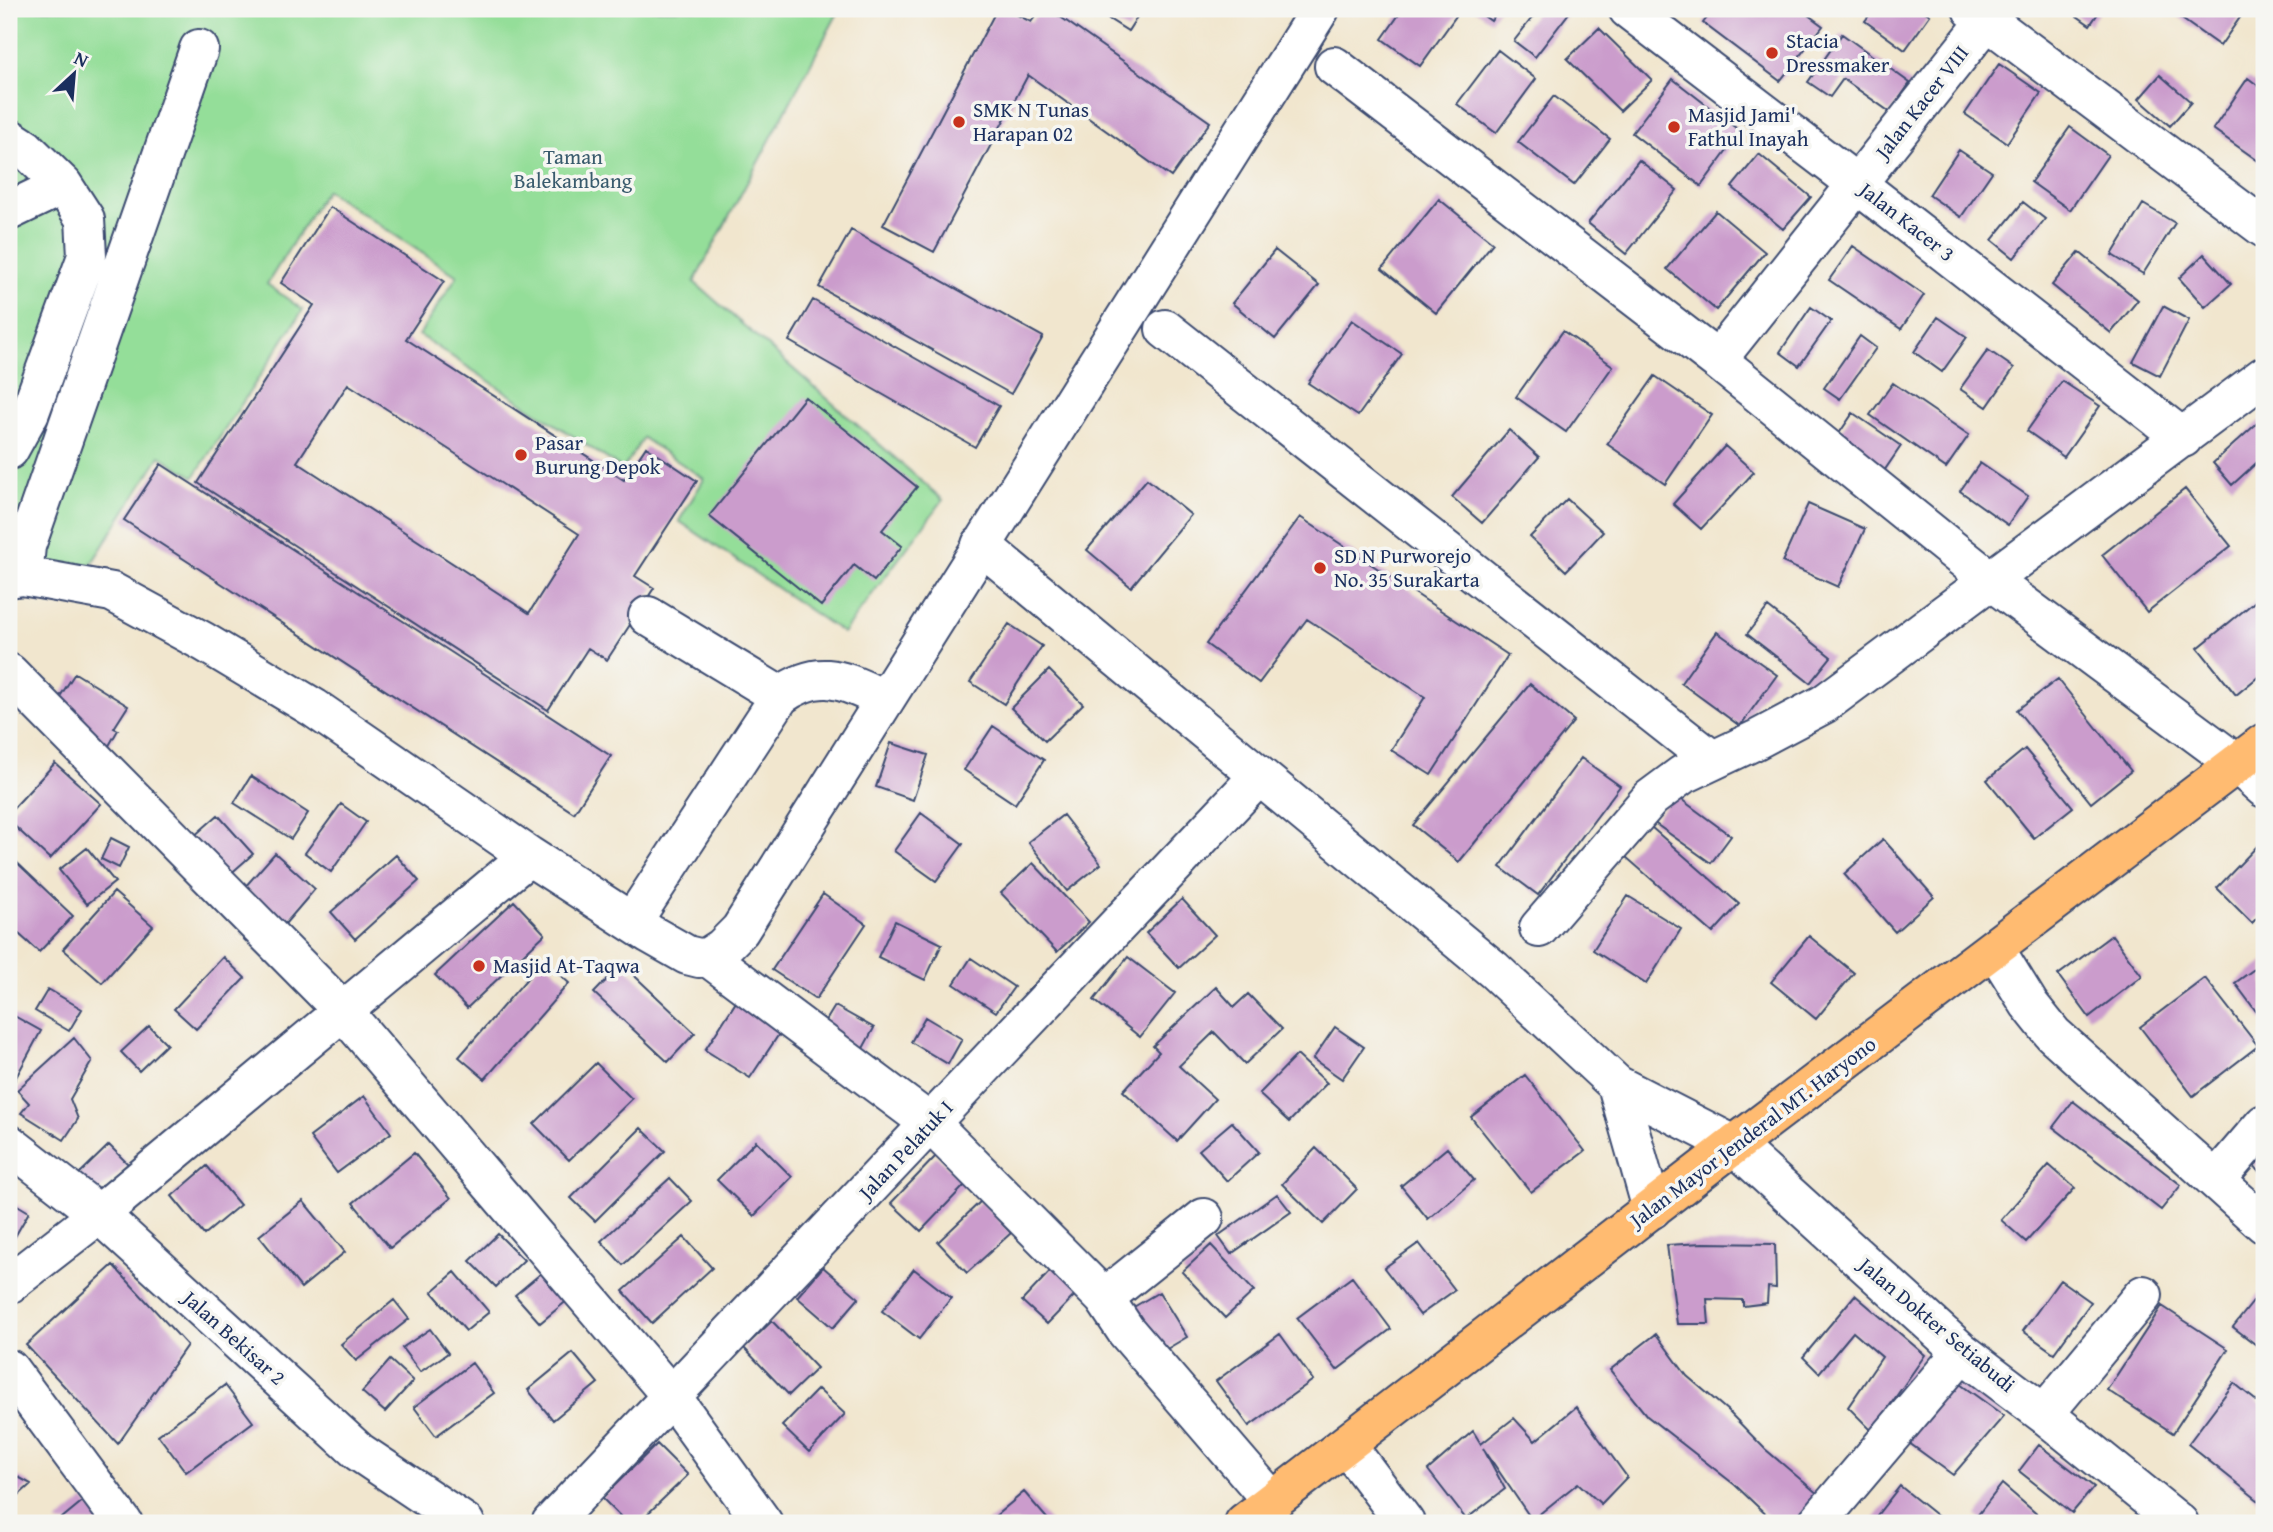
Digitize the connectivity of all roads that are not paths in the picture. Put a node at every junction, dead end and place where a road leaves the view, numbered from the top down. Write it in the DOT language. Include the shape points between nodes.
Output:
graph roads {
  1 [pos="1320,9"];
  2 [pos="1628,9"];
  3 [pos="1985,12"];
  4 [pos="199,49"];
  5 [pos="1334,66"];
  6 [pos="9,138"];
  7 [pos="1857,184"];
  8 [pos="63,186"];
  9 [pos="9,211"];
  10 [pos="2264,228"];
  11 [pos="1165,329"];
  12 [pos="1717,360"];
  13 [pos="2264,376"];
  14 [pos="2183,438"];
  15 [pos="9,450"];
  16 [pos="981,545"];
  17 [pos="16,577"];
  18 [pos="1991,581"];
  19 [pos="648,615"];
  20 [pos="9,673"];
  21 [pos="780,696"];
  22 [pos="884,699"];
  23 [pos="2250,753"];
  24 [pos="1712,761"];
  25 [pos="1259,776"];
  26 [pos="2264,788"];
  27 [pos="529,856"];
  28 [pos="632,922"];
  29 [pos="1539,928"];
  30 [pos="1994,949"];
  31 [pos="709,957"];
  32 [pos="343,1011"];
  33 [pos="1617,1085"];
  34 [pos="931,1124"];
  35 [pos="2264,1124"];
  36 [pos="9,1144"];
  37 [pos="1734,1145"];
  38 [pos="2216,1180"];
  39 [pos="1652,1209"];
  40 [pos="99,1214"];
  41 [pos="1205,1218"];
  42 [pos="2264,1224"];
  43 [pos="9,1284"];
  44 [pos="2143,1294"];
  45 [pos="1104,1298"];
  46 [pos="1962,1352"];
  47 [pos="9,1369"];
  48 [pos="672,1397"];
  49 [pos="2044,1414"];
  50 [pos="1346,1446"];
  51 [pos="1259,1513"];
  52 [pos="123,1523"];
  53 [pos="465,1523"];
  54 [pos="551,1523"];
  55 [pos="763,1523"];
  56 [pos="1405,1523"];
  57 [pos="1817,1523"];
  58 [pos="2179,1523"];
  1 -- 16 [label="street"];
  2 -- 7 [label="street, Jalan Kacer 3"];
  3 -- 7 [label="street, Jalan Kacer VIII"];
  3 -- 10 [label="street"];
  4 -- 17 [label="street"];
  5 -- 12 [label="street"];
  6 -- 8 [label="street"];
  7 -- 12 [label="street, Jalan Kacer VIII"];
  7 -- 14 [label="street, Jalan Kacer 3"];
  8 -- 9 [label="street"];
  8 -- 15 [label="street" via="85,219 88,256 30,412"];
  11 -- 24 [label="street"];
  12 -- 18 [label="street"];
  13 -- 14 [label="street"];
  14 -- 18 [label="street"];
  16 -- 22 [label="street"];
  16 -- 25 [label="street, Jalan Dokter Setiabudi"];
  17 -- 27 [label="street" via="112,592 204,642 314,708"];
  18 -- 23 [label="street"];
  18 -- 24 [label="street" via="1824,704"];
  19 -- 21 [label="street"];
  20 -- 32 [label="street"];
  21 -- 22 [label="street" via="814,678 839,679"];
  21 -- 28 [label="street"];
  22 -- 31 [label="street" via="740,930"];
  23 -- 26 [label="street"];
  23 -- 30 [label="main road, Jalan Mayor Jenderal MT. Haryono"];
  24 -- 29 [label="street" via="1682,775 1651,798"];
  25 -- 33 [label="street, Jalan Dokter Setiabudi" via="1494,971"];
  25 -- 34 [label="street, Jalan Pelatuk I"];
  27 -- 28 [label="street"];
  27 -- 32 [label="street"];
  28 -- 31 [label="street" via="687,954"];
  30 -- 37 [label="main road, Jalan Mayor Jenderal MT. Haryono"];
  30 -- 38 [label="street" via="2053,1034"];
  31 -- 34 [label="street"];
  32 -- 40 [label="street"];
  32 -- 48 [label="street"];
  33 -- 37 [label="street, Jalan Dokter Setiabudi"];
  33 -- 39 [label="street"];
  34 -- 45 [label="street"];
  34 -- 48 [label="street, Jalan Pelatuk I"];
  35 -- 38 [label="street"];
  36 -- 40 [label="street, Jalan Bekisar 2"];
  37 -- 39 [label="main road, Jalan Mayor Jenderal MT. Haryono"];
  37 -- 46 [label="street, Jalan Dokter Setiabudi"];
  38 -- 42 [label="street"];
  39 -- 50 [label="main road, Jalan Mayor Jenderal MT. Haryono"];
  40 -- 43 [label="street"];
  40 -- 53 [label="street, Jalan Bekisar 2" via="359,1452"];
  41 -- 45 [label="street"];
  44 -- 49 [label="street"];
  45 -- 51 [label="street"];
  46 -- 49 [label="street, Jalan Dokter Setiabudi"];
  46 -- 57 [label="street"];
  47 -- 52 [label="street"];
  48 -- 54 [label="street, Jalan Pelatuk I"];
  48 -- 55 [label="street"];
  49 -- 58 [label="street, Jalan Dokter Setiabudi"];
  50 -- 51 [label="main road, Jalan Mayor Jenderal MT. Haryono"];
  50 -- 56 [label="street"];
}
